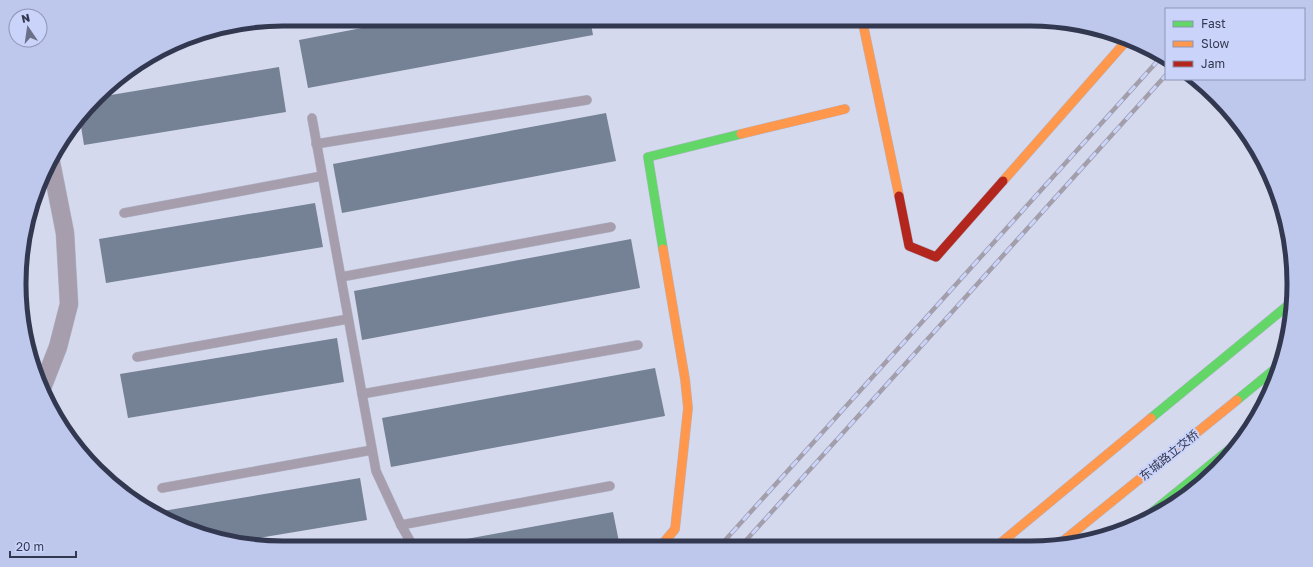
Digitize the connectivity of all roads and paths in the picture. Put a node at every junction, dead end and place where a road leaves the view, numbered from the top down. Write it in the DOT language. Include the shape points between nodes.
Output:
graph roads {
  1 [pos="863,26"];
  2 [pos="1123,44"];
  3 [pos="588,100"];
  4 [pos="845,109"];
  5 [pos="312,118"];
  6 [pos="316,144"];
  7 [pos="52,172"];
  8 [pos="322,176"];
  9 [pos="124,213"];
  10 [pos="611,228"];
  11 [pos="340,277"];
  12 [pos="1286,307"];
  13 [pos="348,319"];
  14 [pos="638,345"];
  15 [pos="137,357"];
  16 [pos="1271,372"];
  17 [pos="45,380"];
  18 [pos="362,394"];
  19 [pos="372,450"];
  20 [pos="1219,458"];
  21 [pos="610,486"];
  22 [pos="162,488"];
  23 [pos="1160,506"];
  24 [pos="401,525"];
  25 [pos="1066,538"];
  26 [pos="410,541"];
  27 [pos="665,541"];
  28 [pos="1003,541"];
  1 -- 2 [label="street" via="909,246 936,257"];
  3 -- 6 [label="lane"];
  4 -- 27 [label="street" via="648,157 688,408 675,529"];
  5 -- 6 [label="lane"];
  6 -- 8 [label="lane"];
  7 -- 17 [label="street" via="65,234 69,304 58,347"];
  8 -- 9 [label="lane"];
  8 -- 11 [label="lane"];
  10 -- 11 [label="lane"];
  11 -- 13 [label="lane"];
  12 -- 28 [label="street"];
  13 -- 15 [label="lane"];
  13 -- 18 [label="lane"];
  14 -- 18 [label="lane"];
  16 -- 25 [label="street, 东城路立交桥"];
  18 -- 19 [label="lane"];
  19 -- 22 [label="lane"];
  19 -- 24 [label="lane" via="376,471"];
  20 -- 23 [label="street"];
  21 -- 24 [label="lane"];
  24 -- 26 [label="lane"];
}
